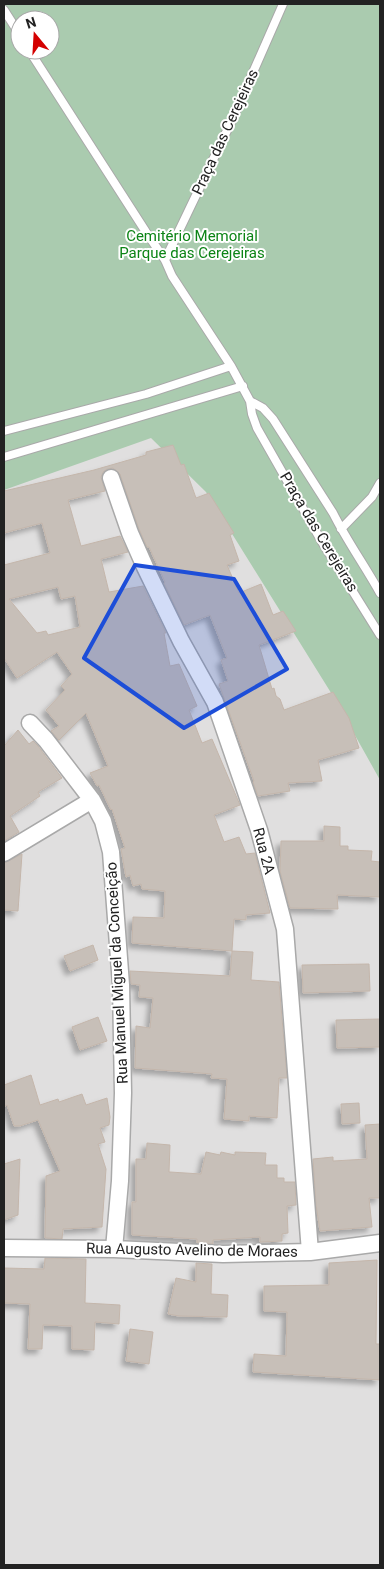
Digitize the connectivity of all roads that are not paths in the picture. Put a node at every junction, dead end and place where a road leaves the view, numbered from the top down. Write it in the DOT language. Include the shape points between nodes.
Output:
graph roads {
  1 [pos="283,4"];
  2 [pos="35,60"];
  3 [pos="166,260"];
  4 [pos="231,366"];
  5 [pos="243,386"];
  6 [pos="250,401"];
  7 [pos="4,432"];
  8 [pos="4,457"];
  9 [pos="111,478"];
  10 [pos="380,483"];
  11 [pos="341,529"];
  12 [pos="380,593"];
  13 [pos="380,635"];
  14 [pos="30,723"];
  15 [pos="92,800"];
  16 [pos="4,853"];
  17 [pos="380,1243"];
  18 [pos="4,1248"];
  19 [pos="114,1249"];
  20 [pos="310,1252"];
  1 -- 3 [label="lane, Praça das Cerejeiras"];
  2 -- 3 [label="lane, Praça das Cerejeiras"];
  3 -- 4 [label="lane, Praça das Cerejeiras" via="172,276"];
  4 -- 5 [label="lane, Praça das Cerejeiras"];
  4 -- 7 [label="lane" via="146,394"];
  5 -- 6 [label="lane, Praça das Cerejeiras"];
  5 -- 8 [label="lane"];
  6 -- 11 [label="lane, Praça das Cerejeiras" via="274,419"];
  6 -- 13 [label="lane, Praça das Cerejeiras" via="257,428"];
  9 -- 20 [label="street, Rua 2A" via="145,567 215,702 259,830 285,929"];
  10 -- 11 [label="lane, Praça das Cerejeiras"];
  11 -- 12 [label="lane, Praça das Cerejeiras"];
  14 -- 15 [label="street, Rua Manuel Miguel da Conceição"];
  15 -- 16 [label="street"];
  15 -- 19 [label="street, Rua Manuel Miguel da Conceição" via="103,821 111,852 121,984 122,1132"];
  17 -- 20 [label="street, Rua Augusto Avelino de Moraes"];
  18 -- 19 [label="street, Rua Augusto Avelino de Moraes"];
  19 -- 20 [label="street, Rua Augusto Avelino de Moraes" via="223,1254"];
}
